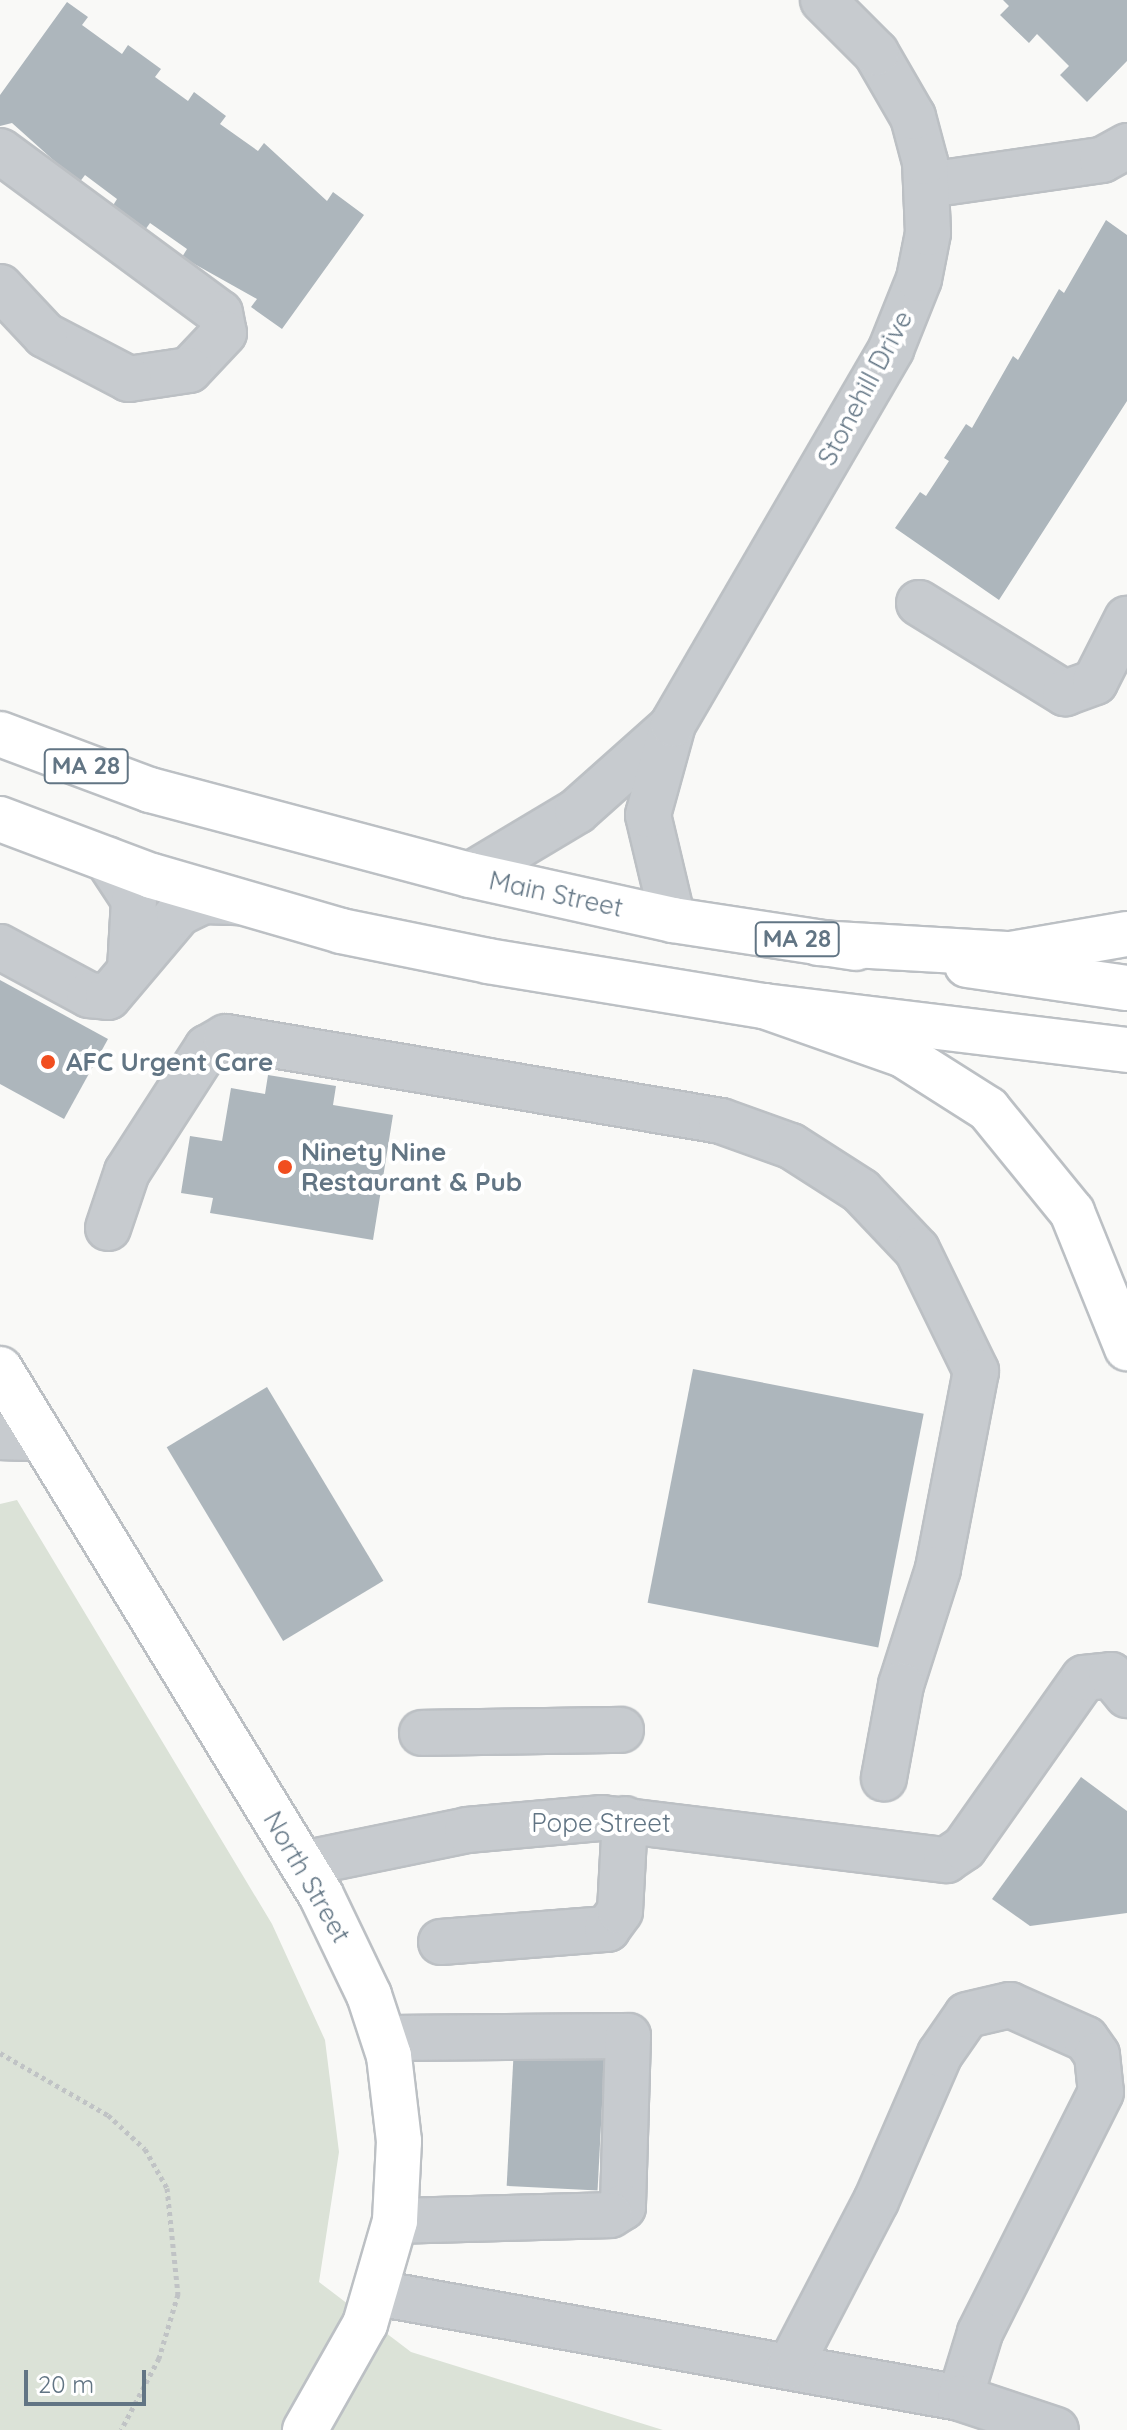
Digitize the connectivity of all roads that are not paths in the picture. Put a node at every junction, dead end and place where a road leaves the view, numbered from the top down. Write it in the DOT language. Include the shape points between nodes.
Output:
graph roads {
  1 [pos="823,0"];
  2 [pos="0,151"];
  3 [pos="1123,154"];
  4 [pos="928,185"];
  5 [pos="0,287"];
  6 [pos="919,603"];
  7 [pos="1127,619"];
  8 [pos="673,724"];
  9 [pos="0,734"];
  10 [pos="0,819"];
  11 [pos="107,859"];
  12 [pos="470,875"];
  13 [pos="240,902"];
  14 [pos="673,920"];
  15 [pos="1127,934"];
  16 [pos="818,943"];
  17 [pos="0,947"];
  18 [pos="130,970"];
  19 [pos="1127,988"];
  20 [pos="764,1006"];
  21 [pos="1127,1050"];
  22 [pos="108,1228"];
  23 [pos="1127,1348"];
  24 [pos="0,1369"];
  25 [pos="18,1438"];
  26 [pos="1127,1695"];
  27 [pos="621,1730"];
  28 [pos="422,1733"];
  29 [pos="884,1778"];
  30 [pos="625,1819"];
  31 [pos="302,1864"];
  32 [pos="441,1942"];
  33 [pos="384,2038"];
  34 [pos="395,2221"];
  35 [pos="377,2293"];
  36 [pos="790,2366"];
  37 [pos="960,2398"];
  38 [pos="305,2430"];
  39 [pos="1056,2430"];
  1 -- 4 [label="street, Stonehill Drive" via="891,74 921,140"];
  2 -- 5 [label="street" via="220,313 224,333 189,370 129,379 45,335"];
  3 -- 4 [label="street"];
  4 -- 8 [label="street, Stonehill Drive" via="928,233 903,325"];
  6 -- 7 [label="street" via="1065,693 1095,682"];
  8 -- 12 [label="street, Stonehill Drive" via="577,811"];
  8 -- 14 [label="street, Stonehill Drive" via="648,815"];
  9 -- 12 [label="main road, Main Street / MA 28" via="150,790"];
  10 -- 11 [label="main road"];
  11 -- 13 [label="main road"];
  11 -- 18 [label="street" via="122,873 134,900"];
  12 -- 14 [label="main road, Main Street / MA 28"];
  13 -- 18 [label="street" via="185,909"];
  13 -- 20 [label="main road" via="488,961"];
  14 -- 16 [label="main road, Main Street / MA 28"];
  15 -- 16 [label="main road" via="1011,954"];
  16 -- 19 [label="main road, Main Street / MA 28"];
  17 -- 18 [label="street" via="99,998 116,992"];
  20 -- 21 [label="main road"];
  20 -- 23 [label="main road" via="892,1050 988,1109 1072,1212"];
  22 -- 29 [label="street" via="127,1172 207,1048 226,1037 721,1121 791,1146 850,1183 917,1250 976,1371 938,1569 901,1685"];
  24 -- 25 [label="main road, North Street"];
  25 -- 31 [label="main road, North Street"];
  26 -- 30 [label="street, Pope Street" via="1111,1675 1084,1678 961,1853 941,1861"];
  27 -- 28 [label="street"];
  30 -- 31 [label="street, Pope Street" via="467,1830"];
  30 -- 32 [label="street" via="620,1911 607,1929"];
  31 -- 33 [label="main road, North Street" via="351,1953"];
  33 -- 34 [label="main road, North Street" via="399,2128"];
  33 -- 34 [label="street" via="628,2036 623,2207 610,2215"];
  34 -- 35 [label="main road, North Street"];
  35 -- 36 [label="street"];
  35 -- 38 [label="main road, North Street"];
  36 -- 37 [label="street"];
  36 -- 37 [label="street" via="869,2214 940,2054 967,2015 1010,2005 1086,2039 1097,2055 1101,2092 980,2333"];
  37 -- 39 [label="street"];
}
